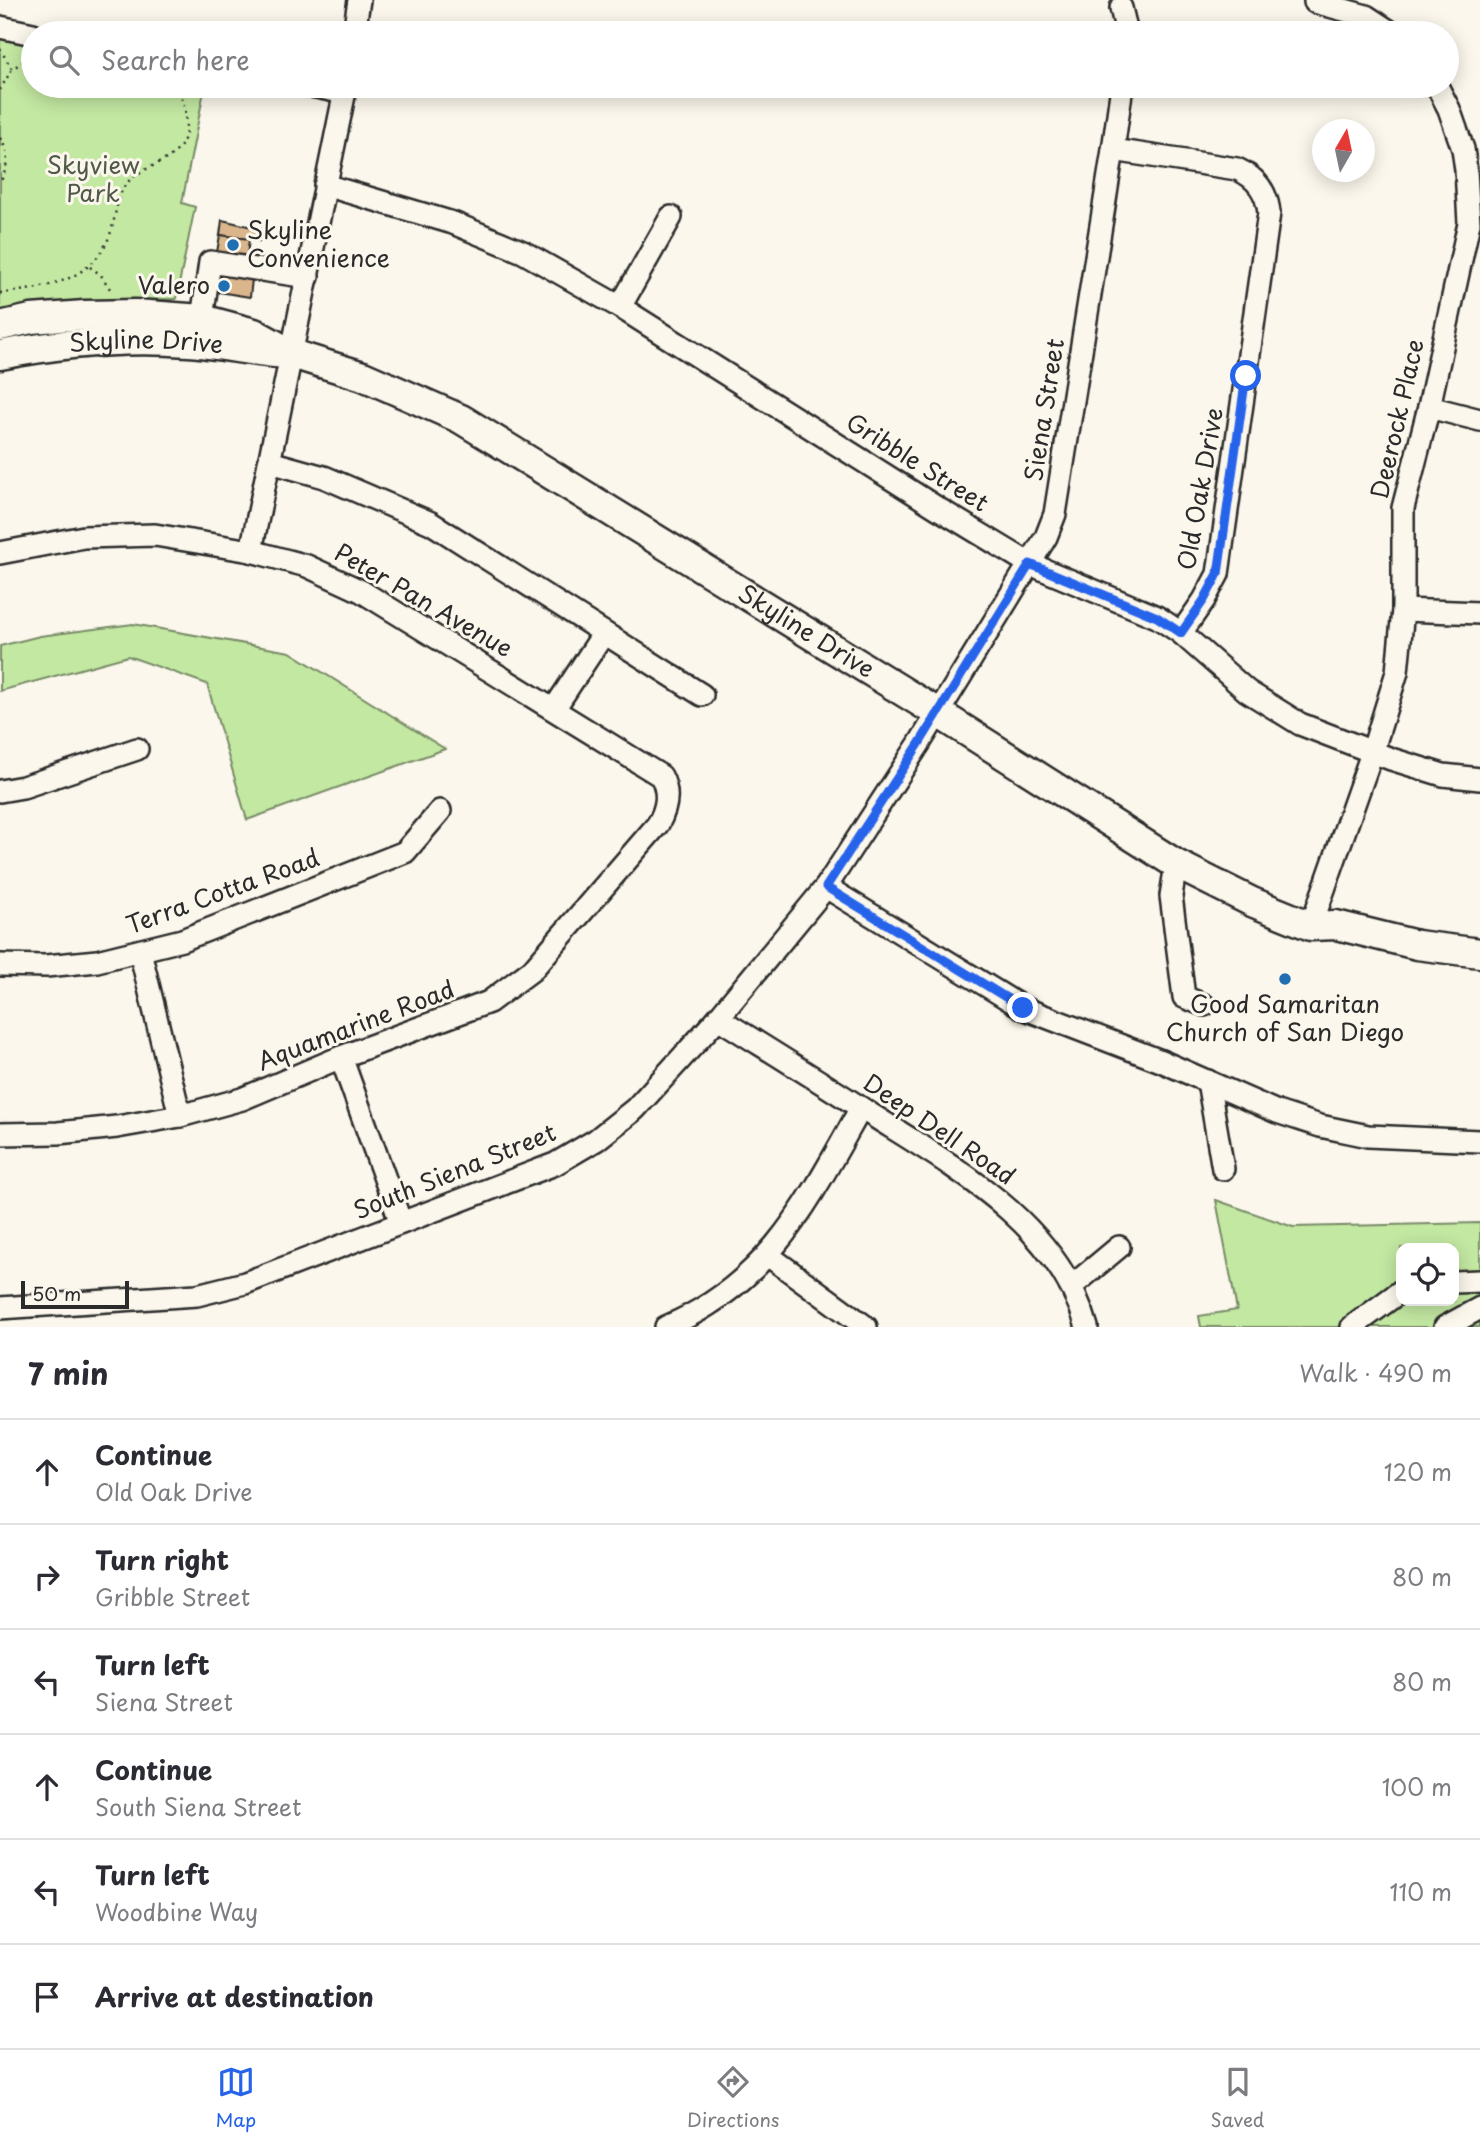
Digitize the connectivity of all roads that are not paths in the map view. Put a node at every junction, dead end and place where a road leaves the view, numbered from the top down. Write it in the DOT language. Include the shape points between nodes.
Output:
graph roads {
  1 [pos="359,0"];
  2 [pos="1315,2"];
  3 [pos="1121,8"];
  4 [pos="356,21"];
  5 [pos="1124,21"];
  6 [pos="1374,21"];
  7 [pos="0,27"];
  8 [pos="21,31"];
  9 [pos="344,98"];
  10 [pos="1120,98"];
  11 [pos="1443,98"];
  12 [pos="1113,150"];
  13 [pos="325,185"];
  14 [pos="671,217"];
  15 [pos="1474,224"];
  16 [pos="308,277"];
  17 [pos="620,307"];
  18 [pos="202,319"];
  19 [pos="0,326"];
  20 [pos="292,354"];
  21 [pos="0,355"];
  22 [pos="1429,407"];
  23 [pos="1480,419"];
  24 [pos="271,462"];
  25 [pos="251,551"];
  26 [pos="0,553"];
  27 [pos="1030,564"];
  28 [pos="1403,610"];
  29 [pos="1480,613"];
  30 [pos="604,633"];
  31 [pos="1181,633"];
  32 [pos="702,695"];
  33 [pos="554,709"];
  34 [pos="938,713"];
  35 [pos="137,749"];
  36 [pos="1372,753"];
  37 [pos="1480,779"];
  38 [pos="0,791"];
  39 [pos="440,811"];
  40 [pos="658,824"];
  41 [pos="1176,864"];
  42 [pos="826,887"];
  43 [pos="1311,926"];
  44 [pos="140,951"];
  45 [pos="1480,953"];
  46 [pos="0,965"];
  47 [pos="1480,971"];
  48 [pos="1203,1005"];
  49 [pos="718,1018"];
  50 [pos="341,1058"];
  51 [pos="1208,1081"];
  52 [pos="861,1108"];
  53 [pos="180,1116"];
  54 [pos="0,1134"];
  55 [pos="1480,1141"];
  56 [pos="1223,1169"];
  57 [pos="401,1223"];
  58 [pos="1119,1247"];
  59 [pos="769,1256"];
  60 [pos="1480,1281"];
  61 [pos="1459,1282"];
  62 [pos="1071,1287"];
  63 [pos="1396,1293"];
  64 [pos="0,1308"];
  65 [pos="1480,1308"];
  66 [pos="666,1327"];
  67 [pos="866,1327"];
  68 [pos="1087,1327"];
  69 [pos="1352,1327"];
  70 [pos="1445,1327"];
  1 -- 4 [label="street"];
  2 -- 6 [label="street"];
  3 -- 5 [label="street"];
  7 -- 8 [label="street"];
  9 -- 13 [label="street"];
  10 -- 12 [label="street, Siena Street"];
  11 -- 15 [label="street, Deerock Place" via="1463,149"];
  12 -- 27 [label="street, Siena Street" via="1055,514"];
  12 -- 31 [label="street, Old Oak Drive" via="1237,169 1249,174 1267,197 1269,214 1218,574"];
  13 -- 16 [label="street"];
  13 -- 17 [label="street, Gribble Street" via="479,233 523,252"];
  14 -- 17 [label="street"];
  15 -- 22 [label="street, Deerock Place"];
  16 -- 18 [label="street" via="211,262"];
  16 -- 20 [label="street"];
  17 -- 27 [label="street, Gribble Street"];
  18 -- 19 [label="main road, Skyline Drive" via="85,315"];
  18 -- 20 [label="main road, Skyline Drive" via="254,333"];
  20 -- 21 [label="main road, Skyline Drive" via="192,342 116,340"];
  20 -- 24 [label="street"];
  20 -- 34 [label="main road, Skyline Drive" via="363,376 461,419"];
  22 -- 23 [label="street"];
  22 -- 28 [label="street, Deerock Place" via="1403,508"];
  24 -- 25 [label="street"];
  24 -- 30 [label="street" via="324,477 431,523"];
  25 -- 26 [label="street, Peter Pan Avenue" via="132,535 71,538"];
  25 -- 33 [label="street, Peter Pan Avenue" via="307,566 346,583"];
  27 -- 31 [label="street, Gribble Street" via="1157,617"];
  27 -- 34 [label="street, Siena Street"];
  28 -- 29 [label="street"];
  28 -- 36 [label="street, Deerock Place" via="1397,672"];
  30 -- 32 [label="street"];
  30 -- 33 [label="street"];
  31 -- 36 [label="street, Gribble Street" via="1247,691 1300,724"];
  33 -- 40 [label="street, Peter Pan Avenue" via="661,776 666,809"];
  34 -- 41 [label="main road, Skyline Drive"];
  34 -- 42 [label="street, South Siena Street"];
  35 -- 38 [label="street"];
  36 -- 37 [label="street, Gribble Street" via="1443,775"];
  36 -- 43 [label="street, Deerock Place"];
  39 -- 44 [label="street, Terra Cotta Road" via="405,852 182,940"];
  40 -- 50 [label="street, Aquamarine Road" via="532,970 508,990 489,1002"];
  41 -- 43 [label="main road, Skyline Drive"];
  41 -- 48 [label="street" via="1171,896 1184,997"];
  42 -- 49 [label="street, South Siena Street"];
  42 -- 51 [label="street" via="1023,1008"];
  43 -- 45 [label="main road, Skyline Drive" via="1336,925 1417,945"];
  43 -- 47 [label="main road, Skyline Drive" via="1322,938 1375,956"];
  44 -- 46 [label="street, Terra Cotta Road" via="97,961"];
  44 -- 53 [label="street"];
  49 -- 52 [label="street, Deep Dell Road"];
  49 -- 57 [label="street, South Siena Street" via="635,1109 586,1146 555,1164"];
  50 -- 53 [label="street, Aquamarine Road" via="242,1099"];
  50 -- 57 [label="street"];
  51 -- 55 [label="street" via="1277,1112 1343,1131 1394,1139"];
  51 -- 56 [label="street"];
  52 -- 59 [label="street" via="805,1208"];
  52 -- 62 [label="street, Deep Dell Road" via="999,1200 1046,1249"];
  53 -- 54 [label="street, Aquamarine Road" via="58,1133"];
  57 -- 64 [label="street, South Siena Street" via="221,1290"];
  58 -- 62 [label="street"];
  59 -- 66 [label="street" via="728,1291"];
  59 -- 67 [label="street"];
  60 -- 61 [label="street"];
  62 -- 68 [label="street, Deep Dell Road"];
  63 -- 69 [label="street"];
  65 -- 70 [label="street"];
}
